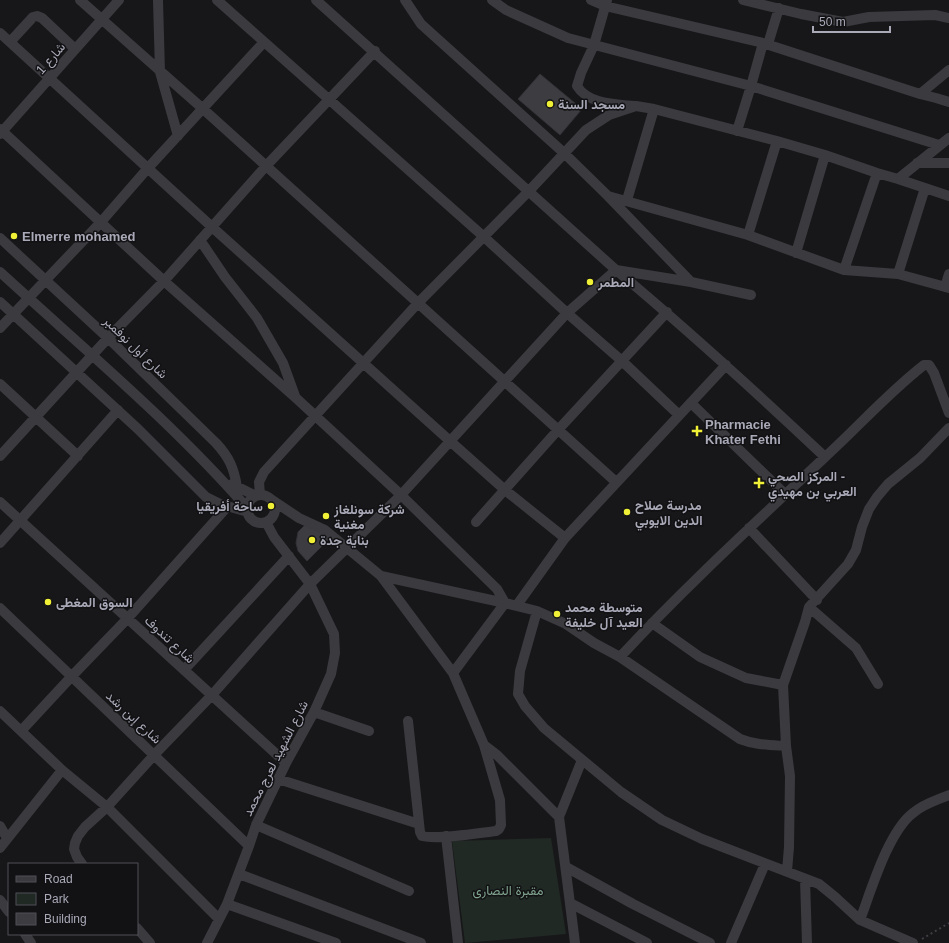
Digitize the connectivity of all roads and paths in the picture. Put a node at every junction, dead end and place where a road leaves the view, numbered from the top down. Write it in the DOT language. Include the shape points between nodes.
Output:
graph roads {
  1 [pos="80,0"];
  2 [pos="119,0"];
  3 [pos="158,0"];
  4 [pos="217,0"];
  5 [pos="316,0"];
  6 [pos="405,0"];
  7 [pos="492,0"];
  8 [pos="591,0"];
  9 [pos="742,0"];
  10 [pos="606,3"];
  11 [pos="778,8"];
  12 [pos="949,18"];
  13 [pos="102,19"];
  14 [pos="0,33"];
  15 [pos="10,42"];
  16 [pos="264,42"];
  17 [pos="765,44"];
  18 [pos="594,45"];
  19 [pos="75,50"];
  20 [pos="375,52"];
  21 [pos="949,70"];
  22 [pos="160,72"];
  23 [pos="50,78"];
  24 [pos="751,86"];
  25 [pos="920,94"];
  26 [pos="329,100"];
  27 [pos="949,102"];
  28 [pos="636,106"];
  29 [pos="202,108"];
  30 [pos="654,109"];
  31 [pos="1,131"];
  32 [pos="737,131"];
  33 [pos="178,136"];
  34 [pos="949,138"];
  35 [pos="778,141"];
  36 [pos="939,145"];
  37 [pos="564,153"];
  38 [pos="825,155"];
  39 [pos="917,163"];
  40 [pos="949,163"];
  41 [pos="266,166"];
  42 [pos="148,168"];
  43 [pos="877,173"];
  44 [pos="898,179"];
  45 [pos="925,188"];
  46 [pos="529,191"];
  47 [pos="608,196"];
  48 [pos="949,196"];
  49 [pos="627,200"];
  50 [pos="101,222"];
  51 [pos="212,227"];
  52 [pos="748,235"];
  53 [pos="483,236"];
  54 [pos="0,238"];
  55 [pos="200,240"];
  56 [pos="796,253"];
  57 [pos="616,270"];
  58 [pos="844,270"];
  59 [pos="0,272"];
  60 [pos="898,274"];
  61 [pos="949,274"];
  62 [pos="45,280"];
  63 [pos="164,281"];
  64 [pos="691,282"];
  65 [pos="947,288"];
  66 [pos="751,295"];
  67 [pos="28,298"];
  68 [pos="0,302"];
  69 [pos="418,303"];
  70 [pos="667,312"];
  71 [pos="567,313"];
  72 [pos="13,314"];
  73 [pos="0,328"];
  74 [pos="108,338"];
  75 [pos="92,355"];
  76 [pos="622,361"];
  77 [pos="363,362"];
  78 [pos="726,365"];
  79 [pos="77,373"];
  80 [pos="504,383"];
  81 [pos="0,384"];
  82 [pos="296,398"];
  83 [pos="691,402"];
  84 [pos="118,410"];
  85 [pos="949,413"];
  86 [pos="679,414"];
  87 [pos="315,416"];
  88 [pos="36,417"];
  89 [pos="949,428"];
  90 [pos="557,431"];
  91 [pos="450,441"];
  92 [pos="0,456"];
  93 [pos="78,456"];
  94 [pos="825,457"];
  95 [pos="221,478"];
  96 [pos="616,482"];
  97 [pos="236,487"];
  98 [pos="505,490"];
  99 [pos="785,494"];
  100 [pos="401,495"];
  101 [pos="258,496"];
  102 [pos="272,500"];
  103 [pos="0,502"];
  104 [pos="228,506"];
  105 [pos="248,510"];
  106 [pos="300,518"];
  107 [pos="20,520"];
  108 [pos="268,521"];
  109 [pos="476,522"];
  110 [pos="749,528"];
  111 [pos="565,538"];
  112 [pos="0,543"];
  113 [pos="347,547"];
  114 [pos="289,556"];
  115 [pos="381,576"];
  116 [pos="310,584"];
  117 [pos="817,600"];
  118 [pos="506,603"];
  119 [pos="517,605"];
  120 [pos="0,608"];
  121 [pos="809,608"];
  122 [pos="537,611"];
  123 [pos="128,618"];
  124 [pos="652,623"];
  125 [pos="620,657"];
  126 [pos="184,670"];
  127 [pos="453,673"];
  128 [pos="72,676"];
  129 [pos="878,684"];
  130 [pos="783,685"];
  131 [pos="212,695"];
  132 [pos="0,711"];
  133 [pos="314,712"];
  134 [pos="408,721"];
  135 [pos="21,731"];
  136 [pos="369,731"];
  137 [pos="484,745"];
  138 [pos="786,746"];
  139 [pos="155,754"];
  140 [pos="582,760"];
  141 [pos="286,763"];
  142 [pos="62,770"];
  143 [pos="278,779"];
  144 [pos="949,796"];
  145 [pos="107,807"];
  146 [pos="560,817"];
  147 [pos="419,824"];
  148 [pos="256,825"];
  149 [pos="0,826"];
  150 [pos="446,836"];
  151 [pos="7,838"];
  152 [pos="249,846"];
  153 [pos="0,848"];
  154 [pos="81,863"];
  155 [pos="765,864"];
  156 [pos="566,866"];
  157 [pos="787,871"];
  158 [pos="239,874"];
  159 [pos="805,880"];
  160 [pos="409,891"];
  161 [pos="0,900"];
  162 [pos="570,903"];
  163 [pos="227,904"];
  164 [pos="8,911"];
  165 [pos="219,919"];
  166 [pos="860,920"];
  167 [pos="949,923"];
  168 [pos="138,929"];
  169 [pos="212,940"];
  170 [pos="900,940"];
  171 [pos="918,941"];
  172 [pos="150,943"];
  173 [pos="336,943"];
  174 [pos="421,943"];
  175 [pos="458,943"];
  176 [pos="575,943"];
  177 [pos="647,943"];
  178 [pos="710,943"];
  179 [pos="731,943"];
  180 [pos="807,943"];
  1 -- 13 [label="street"];
  2 -- 13 [label="street, شارع 1"];
  3 -- 22 [label="street"];
  4 -- 16 [label="street"];
  5 -- 20 [label="street"];
  6 -- 37 [label="street" via="421,24"];
  7 -- 18 [label="street" via="506,10 534,23 568,38"];
  8 -- 10 [label="street"];
  9 -- 11 [label="street"];
  10 -- 17 [label="street"];
  10 -- 18 [label="street"];
  11 -- 12 [label="street" via="843,22 876,17 935,15"];
  11 -- 17 [label="street"];
  13 -- 19 [label="street, شارع 1"];
  13 -- 22 [label="street"];
  14 -- 15 [label="street"];
  15 -- 19 [label="street" via="33,17 37,16"];
  15 -- 23 [label="street"];
  16 -- 26 [label="street"];
  16 -- 29 [label="street"];
  17 -- 24 [label="street"];
  17 -- 25 [label="street"];
  18 -- 24 [label="street"];
  18 -- 28 [label="street" via="577,86 593,100"];
  19 -- 23 [label="street, شارع 1"];
  20 -- 26 [label="street"];
  20 -- 46 [label="street"];
  21 -- 25 [label="street"];
  22 -- 29 [label="street"];
  22 -- 33 [label="street"];
  23 -- 31 [label="street, شارع 1"];
  23 -- 42 [label="street"];
  24 -- 32 [label="street"];
  24 -- 36 [label="street"];
  25 -- 27 [label="street"];
  26 -- 41 [label="street"];
  26 -- 53 [label="street"];
  28 -- 30 [label="street"];
  28 -- 37 [label="street" via="609,115 586,130"];
  29 -- 33 [label="street"];
  29 -- 41 [label="street"];
  30 -- 32 [label="street"];
  30 -- 49 [label="street"];
  31 -- 50 [label="street"];
  32 -- 35 [label="street"];
  33 -- 42 [label="street"];
  34 -- 36 [label="street"];
  35 -- 38 [label="street"];
  35 -- 52 [label="street"];
  36 -- 39 [label="street"];
  37 -- 46 [label="street"];
  37 -- 47 [label="street"];
  38 -- 43 [label="street"];
  38 -- 56 [label="street"];
  39 -- 40 [label="street"];
  39 -- 44 [label="street"];
  41 -- 51 [label="street"];
  41 -- 69 [label="street"];
  42 -- 50 [label="street"];
  42 -- 51 [label="street"];
  43 -- 44 [label="street"];
  43 -- 58 [label="street"];
  44 -- 45 [label="street"];
  45 -- 48 [label="street"];
  45 -- 60 [label="street"];
  46 -- 53 [label="street"];
  46 -- 57 [label="street"];
  47 -- 49 [label="street"];
  47 -- 64 [label="street"];
  49 -- 52 [label="street"];
  50 -- 62 [label="street"];
  50 -- 63 [label="street"];
  51 -- 55 [label="street"];
  51 -- 77 [label="street"];
  52 -- 56 [label="street"];
  53 -- 69 [label="street"];
  53 -- 71 [label="street"];
  54 -- 62 [label="street, شارع أول نوفمبر"];
  55 -- 63 [label="street"];
  55 -- 82 [label="street" via="257,318 283,363"];
  56 -- 58 [label="street"];
  57 -- 64 [label="street"];
  57 -- 70 [label="street"];
  57 -- 71 [label="street"];
  58 -- 60 [label="street"];
  59 -- 67 [label="street"];
  60 -- 65 [label="street"];
  61 -- 65 [label="street"];
  62 -- 67 [label="street"];
  62 -- 74 [label="street, شارع أول نوفمبر"];
  63 -- 74 [label="street"];
  63 -- 82 [label="street"];
  64 -- 66 [label="street"];
  67 -- 72 [label="street"];
  67 -- 75 [label="street"];
  68 -- 72 [label="street"];
  69 -- 77 [label="street"];
  69 -- 80 [label="street"];
  70 -- 76 [label="street"];
  70 -- 78 [label="street"];
  71 -- 76 [label="street"];
  71 -- 80 [label="street"];
  72 -- 73 [label="street"];
  72 -- 79 [label="street"];
  74 -- 75 [label="street"];
  74 -- 97 [label="street, شارع أول نوفمبر" via="224,452 235,474"];
  75 -- 79 [label="street"];
  75 -- 95 [label="street"];
  76 -- 86 [label="street"];
  76 -- 90 [label="street"];
  77 -- 87 [label="street"];
  77 -- 91 [label="street"];
  78 -- 83 [label="street"];
  78 -- 94 [label="street"];
  79 -- 84 [label="street"];
  79 -- 88 [label="street"];
  80 -- 90 [label="street"];
  80 -- 91 [label="street"];
  81 -- 88 [label="street"];
  82 -- 87 [label="street"];
  83 -- 86 [label="street"];
  83 -- 99 [label="street"];
  84 -- 93 [label="street"];
  84 -- 104 [label="street" via="206,497"];
  85 -- 94 [label="street" via="934,373 929,365 924,365 883,400"];
  86 -- 96 [label="street"];
  87 -- 100 [label="street"];
  87 -- 101 [label="street" via="261,475"];
  88 -- 92 [label="street"];
  88 -- 93 [label="street"];
  89 -- 117 [label="street" via="877,497 869,510 856,550 848,564"];
  90 -- 96 [label="street"];
  90 -- 98 [label="street"];
  91 -- 98 [label="street"];
  91 -- 100 [label="street"];
  93 -- 107 [label="street"];
  94 -- 99 [label="street"];
  95 -- 97 [label="street"];
  95 -- 105 [label="street"];
  96 -- 111 [label="street"];
  97 -- 101 [label="street"];
  98 -- 109 [label="street"];
  98 -- 111 [label="street"];
  99 -- 110 [label="street"];
  100 -- 113 [label="street"];
  100 -- 118 [label="street" via="497,589"];
  101 -- 102 [label="street" via="269,497"];
  101 -- 105 [label="street" via="250,501"];
  102 -- 106 [label="street"];
  102 -- 108 [label="street" via="275,513"];
  103 -- 107 [label="street, شارع تندوف"];
  104 -- 105 [label="street"];
  104 -- 123 [label="street"];
  105 -- 108 [label="street" via="249,516 255,521"];
  106 -- 108 [label="street" via="285,517"];
  106 -- 113 [label="street" via="325,530"];
  107 -- 112 [label="street"];
  107 -- 123 [label="street, شارع تندوف"];
  108 -- 114 [label="street, شارع الشهيد لعرج محمد" via="274,537"];
  110 -- 117 [label="street"];
  110 -- 124 [label="street"];
  111 -- 119 [label="street"];
  113 -- 115 [label="street"];
  113 -- 116 [label="street"];
  114 -- 116 [label="street, شارع الشهيد لعرج محمد"];
  114 -- 126 [label="street"];
  115 -- 118 [label="street"];
  115 -- 127 [label="street"];
  116 -- 131 [label="street"];
  116 -- 133 [label="street, شارع الشهيد لعرج محمد" via="334,634 335,653 331,674"];
  117 -- 121 [label="street"];
  118 -- 119 [label="street"];
  118 -- 127 [label="street"];
  119 -- 122 [label="street"];
  120 -- 128 [label="street, شارع إبن رشد"];
  121 -- 129 [label="street" via="856,648"];
  121 -- 130 [label="street"];
  122 -- 125 [label="street" via="566,624"];
  122 -- 140 [label="street" via="520,672 518,694 544,728"];
  123 -- 126 [label="street, شارع تندوف"];
  123 -- 128 [label="street"];
  124 -- 125 [label="street"];
  124 -- 130 [label="street" via="700,657 746,678"];
  125 -- 138 [label="street" via="740,739"];
  126 -- 131 [label="street, شارع تندوف"];
  127 -- 137 [label="street"];
  128 -- 135 [label="street"];
  128 -- 139 [label="street, شارع إبن رشد"];
  130 -- 138 [label="street"];
  131 -- 139 [label="street"];
  131 -- 141 [label="street, شارع تندوف"];
  132 -- 135 [label="street"];
  133 -- 136 [label="street"];
  133 -- 141 [label="street, شارع الشهيد لعرج محمد"];
  134 -- 147 [label="street"];
  135 -- 142 [label="street"];
  137 -- 146 [label="street"];
  137 -- 150 [label="street" via="500,800 501,825 496,831"];
  138 -- 157 [label="street" via="790,776"];
  139 -- 145 [label="street"];
  139 -- 152 [label="street, شارع إبن رشد"];
  140 -- 146 [label="street"];
  140 -- 155 [label="street" via="621,792 662,820"];
  141 -- 143 [label="street, شارع الشهيد لعرج محمد"];
  142 -- 145 [label="street"];
  142 -- 151 [label="street"];
  143 -- 147 [label="street"];
  143 -- 148 [label="street, شارع الشهيد لعرج محمد"];
  144 -- 166 [label="street" via="913,812 898,830 876,875"];
  145 -- 154 [label="street" via="85,827 74,843 74,849"];
  145 -- 165 [label="street"];
  146 -- 156 [label="street"];
  147 -- 150 [label="street" via="422,836"];
  148 -- 152 [label="street, شارع الشهيد لعرج محمد"];
  148 -- 160 [label="street"];
  149 -- 151 [label="street"];
  150 -- 175 [label="street"];
  151 -- 153 [label="street"];
  152 -- 158 [label="street, شارع الشهيد لعرج محمد"];
  155 -- 157 [label="street"];
  155 -- 179 [label="street"];
  156 -- 162 [label="street"];
  156 -- 178 [label="street"];
  157 -- 159 [label="street"];
  158 -- 163 [label="street, شارع الشهيد لعرج محمد"];
  158 -- 174 [label="street"];
  159 -- 166 [label="street" via="819,884"];
  159 -- 180 [label="street"];
  161 -- 164 [label="street"];
  162 -- 176 [label="street"];
  162 -- 177 [label="street"];
  163 -- 165 [label="street, شارع الشهيد لعرج محمد"];
  163 -- 173 [label="street"];
  165 -- 169 [label="street, شارع الشهيد لعرج محمد"];
  166 -- 170 [label="street"];
  167 -- 171 [label="path"];
  168 -- 172 [label="street"];
  170 -- 171 [label="street"];
}
